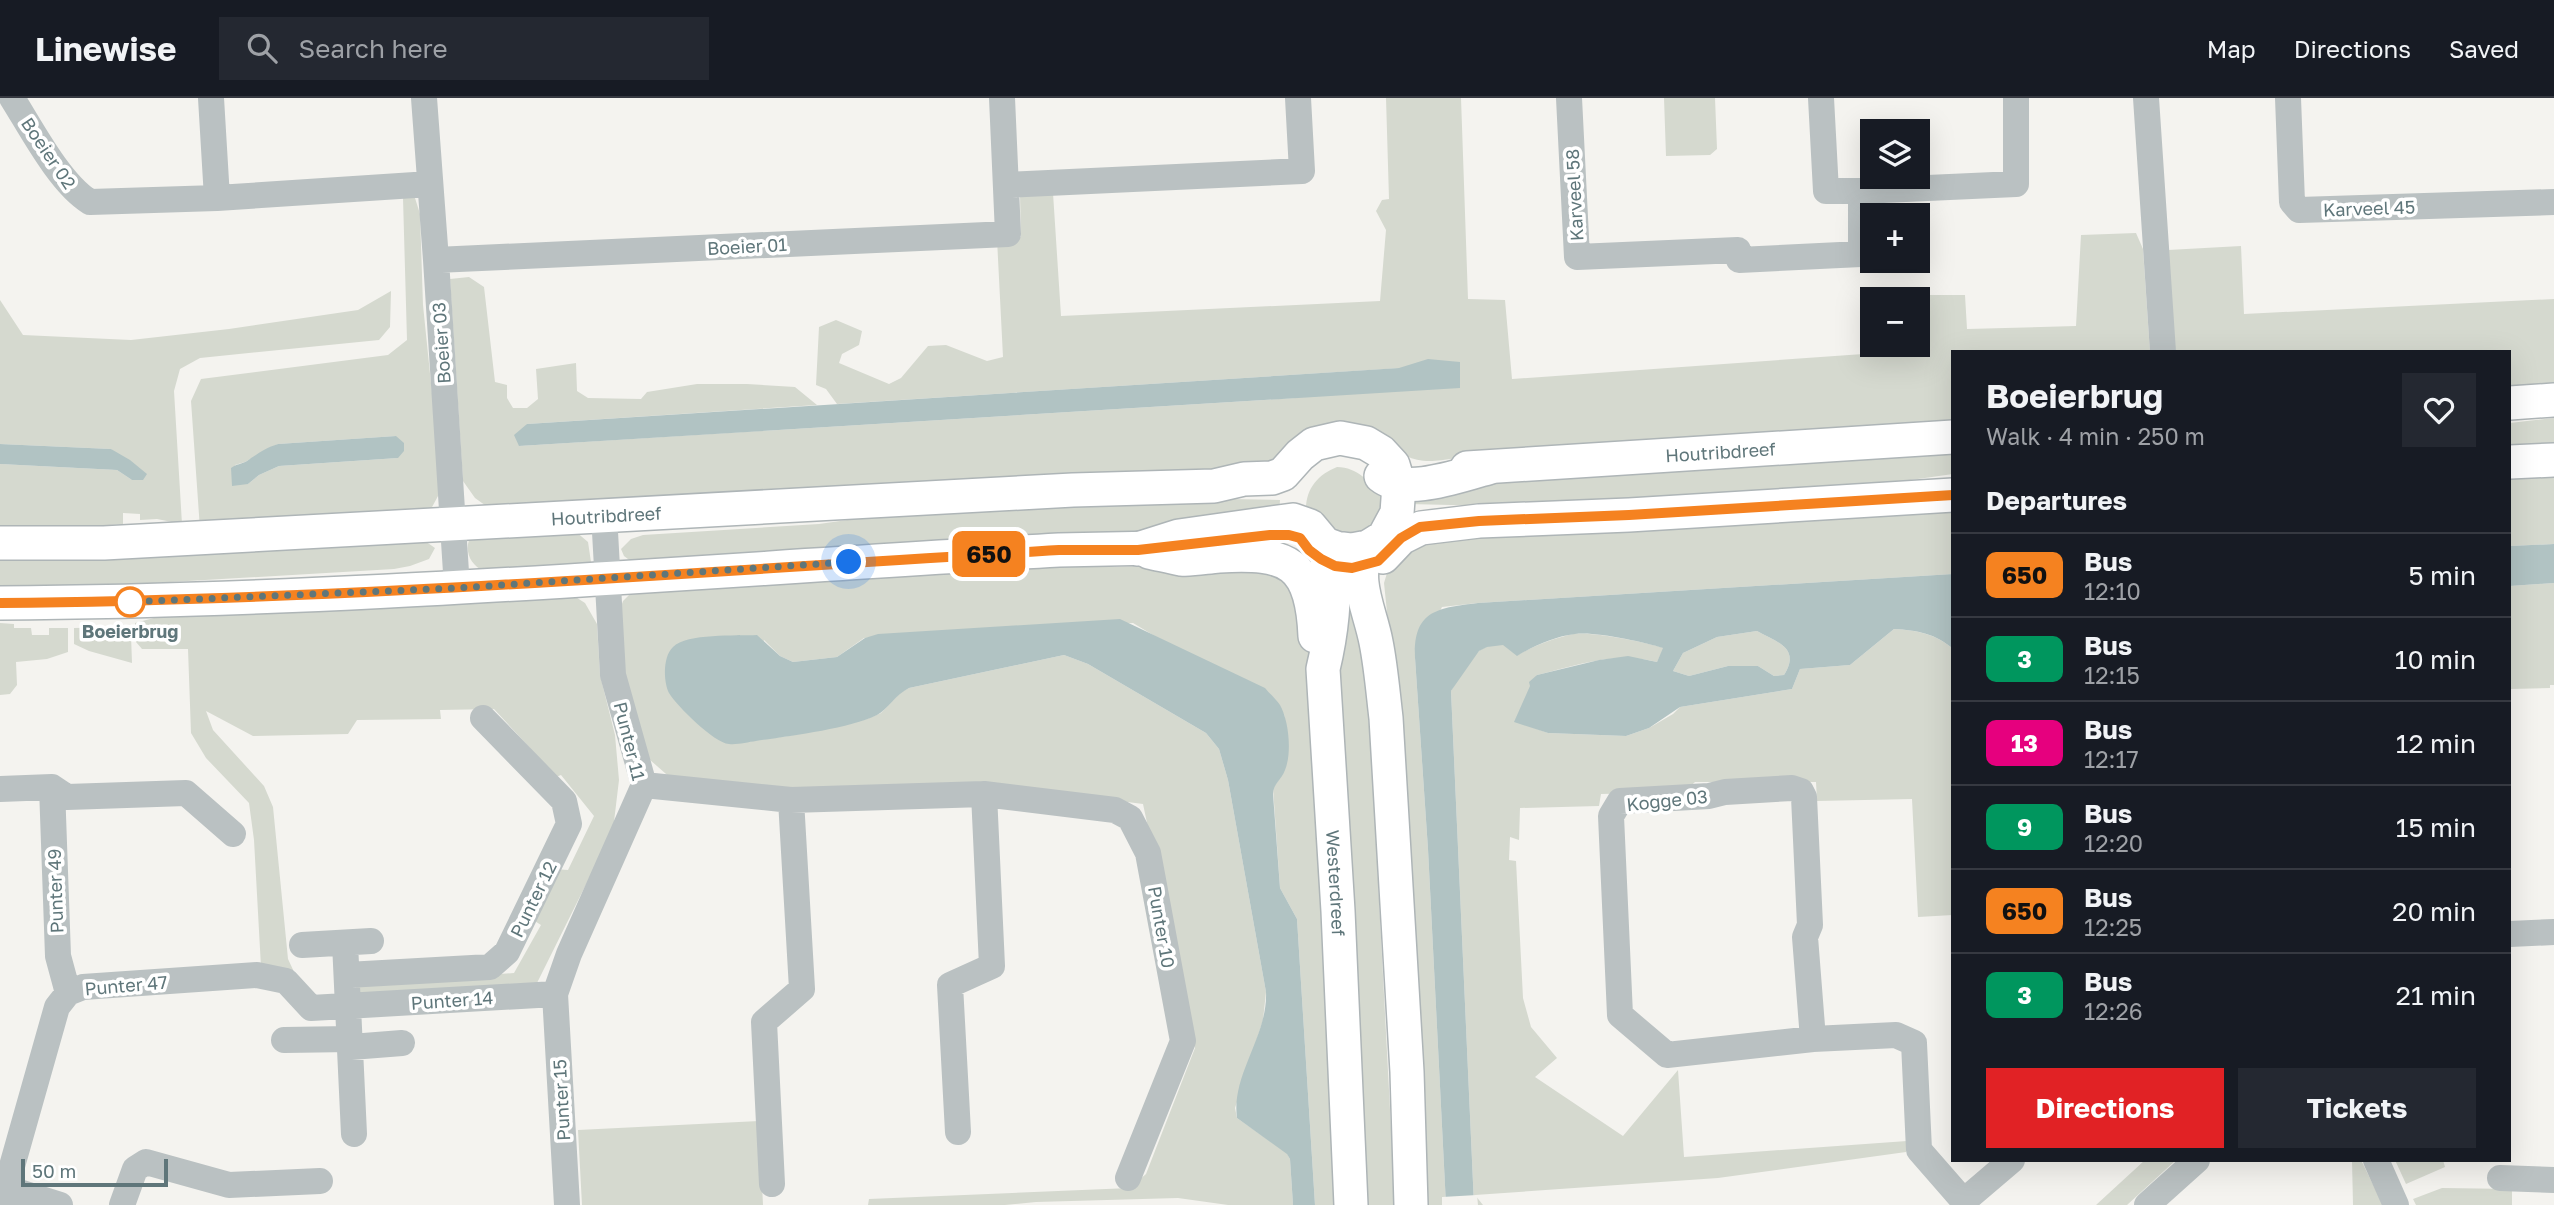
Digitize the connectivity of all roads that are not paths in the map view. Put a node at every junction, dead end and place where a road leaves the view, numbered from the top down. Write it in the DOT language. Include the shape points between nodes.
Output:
graph roads {
  1 [pos="12,98"];
  2 [pos="211,98"];
  3 [pos="424,98"];
  4 [pos="1002,98"];
  5 [pos="1298,98"];
  6 [pos="1569,98"];
  7 [pos="1821,98"];
  8 [pos="2016,98"];
  9 [pos="2146,98"];
  10 [pos="2288,98"];
  11 [pos="430,184"];
  12 [pos="1006,185"];
  13 [pos="1861,191"];
  14 [pos="217,198"];
  15 [pos="2554,202"];
  16 [pos="436,260"];
  17 [pos="2163,350"];
  18 [pos="2554,400"];
  19 [pos="2511,403"];
  20 [pos="1951,437"];
  21 [pos="2554,460"];
  22 [pos="2511,463"];
  23 [pos="1396,475"];
  24 [pos="1294,476"];
  25 [pos="1951,495"];
  26 [pos="604,514"];
  27 [pos="452,522"];
  28 [pos="1296,529"];
  29 [pos="0,542"];
  30 [pos="1381,547"];
  31 [pos="1138,550"];
  32 [pos="1327,563"];
  33 [pos="606,578"];
  34 [pos="457,588"];
  35 [pos="0,603"];
  36 [pos="1323,669"];
  37 [pos="482,718"];
  38 [pos="643,785"];
  39 [pos="52,787"];
  40 [pos="0,789"];
  41 [pos="984,794"];
  42 [pos="791,800"];
  43 [pos="233,834"];
  44 [pos="2554,932"];
  45 [pos="2511,934"];
  46 [pos="302,945"];
  47 [pos="347,975"];
  48 [pos="68,993"];
  49 [pos="555,994"];
  50 [pos="349,1007"];
  51 [pos="311,1008"];
  52 [pos="1813,1039"];
  53 [pos="284,1040"];
  54 [pos="351,1043"];
  55 [pos="402,1043"];
  56 [pos="958,1132"];
  57 [pos="354,1135"];
  58 [pos="10,1139"];
  59 [pos="2010,1162"];
  60 [pos="2195,1162"];
  61 [pos="2377,1162"];
  62 [pos="1128,1178"];
  63 [pos="2500,1178"];
  64 [pos="2554,1180"];
  65 [pos="320,1181"];
  66 [pos="772,1184"];
  67 [pos="4,1197"];
  68 [pos="1965,1203"];
  69 [pos="60,1205"];
  70 [pos="122,1205"];
  71 [pos="567,1205"];
  72 [pos="1351,1205"];
  73 [pos="1411,1205"];
  74 [pos="2147,1205"];
  75 [pos="2396,1205"];
  1 -- 14 [label="street, Boeier 02" via="57,168 78,195 90,202"];
  2 -- 14 [label="street"];
  3 -- 11 [label="street, Boeier 03"];
  4 -- 12 [label="street, Boeier 01"];
  5 -- 12 [label="street" via="1302,171"];
  6 -- 13 [label="street, Karveel 58" via="1577,257 1738,250 1739,260 1861,254"];
  7 -- 13 [label="street" via="1826,191"];
  8 -- 13 [label="street" via="2016,184"];
  9 -- 17 [label="street"];
  10 -- 15 [label="street, Karveel 45" via="2292,202 2299,210"];
  11 -- 14 [label="street, Boeier 02"];
  11 -- 16 [label="street, Boeier 03"];
  12 -- 16 [label="street, Boeier 01" via="1008,234"];
  16 -- 27 [label="street, Boeier 03"];
  18 -- 19 [label="main road"];
  20 -- 23 [label="main road, Houtribdreef" via="1401,470"];
  21 -- 22 [label="main road"];
  23 -- 24 [label="main road" via="1374,447 1340,438 1314,444 1300,455"];
  23 -- 30 [label="main road" via="1399,504"];
  24 -- 26 [label="main road, Houtribdreef" via="1214,486"];
  24 -- 28 [label="main road"];
  25 -- 30 [label="main road" via="1479,521 1420,527"];
  26 -- 27 [label="main road, Houtribdreef"];
  26 -- 33 [label="street, Punter 11"];
  27 -- 29 [label="main road, Houtribdreef" via="104,542"];
  27 -- 34 [label="street, Boeier 03"];
  28 -- 30 [label="main road" via="1310,526 1325,544 1336,548"];
  28 -- 31 [label="main road" via="1289,535"];
  28 -- 32 [label="main road" via="1309,550"];
  30 -- 32 [label="main road" via="1344,568"];
  30 -- 73 [label="main road" via="1366,610 1375,637 1386,718"];
  31 -- 33 [label="main road" via="1059,550"];
  31 -- 36 [label="main road" via="1182,559 1258,555 1291,566 1311,597"];
  32 -- 36 [label="main road, Westerdreef" via="1333,582 1331,637"];
  33 -- 34 [label="main road"];
  33 -- 38 [label="street, Punter 11" via="613,675"];
  34 -- 35 [label="main road"];
  36 -- 72 [label="main road, Westerdreef"];
  37 -- 47 [label="street, Punter 12" via="564,801 569,824 507,951 491,967"];
  38 -- 42 [label="street, Punter 10"];
  38 -- 49 [label="street, Punter 11"];
  39 -- 40 [label="street"];
  39 -- 43 [label="street" via="67,797 186,793"];
  39 -- 48 [label="street, Punter 49" via="58,956"];
  41 -- 42 [label="street, Punter 10"];
  41 -- 56 [label="street" via="992,966 950,985"];
  41 -- 62 [label="street, Punter 10" via="1115,810 1130,818 1148,853 1183,1041"];
  42 -- 66 [label="street" via="802,989 764,1022"];
  44 -- 45 [label="street"];
  46 -- 47 [label="street" via="358,942"];
  47 -- 50 [label="street"];
  48 -- 51 [label="street, Punter 47" via="83,987 257,975 286,981"];
  48 -- 58 [label="street, Punter 47" via="57,1007"];
  49 -- 50 [label="street, Punter 14"];
  49 -- 71 [label="street, Punter 15"];
  50 -- 51 [label="street, Punter 14"];
  50 -- 54 [label="street"];
  52 -- 52 [label="street, Kogge 03" via="1801,790 1620,801 1611,816 1620,1015 1667,1055"];
  52 -- 68 [label="street, Kogge 03" via="1896,1035 1914,1043 1919,1150"];
  53 -- 54 [label="street"];
  54 -- 55 [label="street"];
  54 -- 57 [label="street"];
  58 -- 67 [label="street, Punter 47"];
  59 -- 68 [label="street"];
  60 -- 74 [label="street"];
  61 -- 75 [label="street"];
  63 -- 64 [label="street"];
  65 -- 70 [label="street" via="229,1185 146,1162 135,1169"];
  67 -- 69 [label="street"];
}
